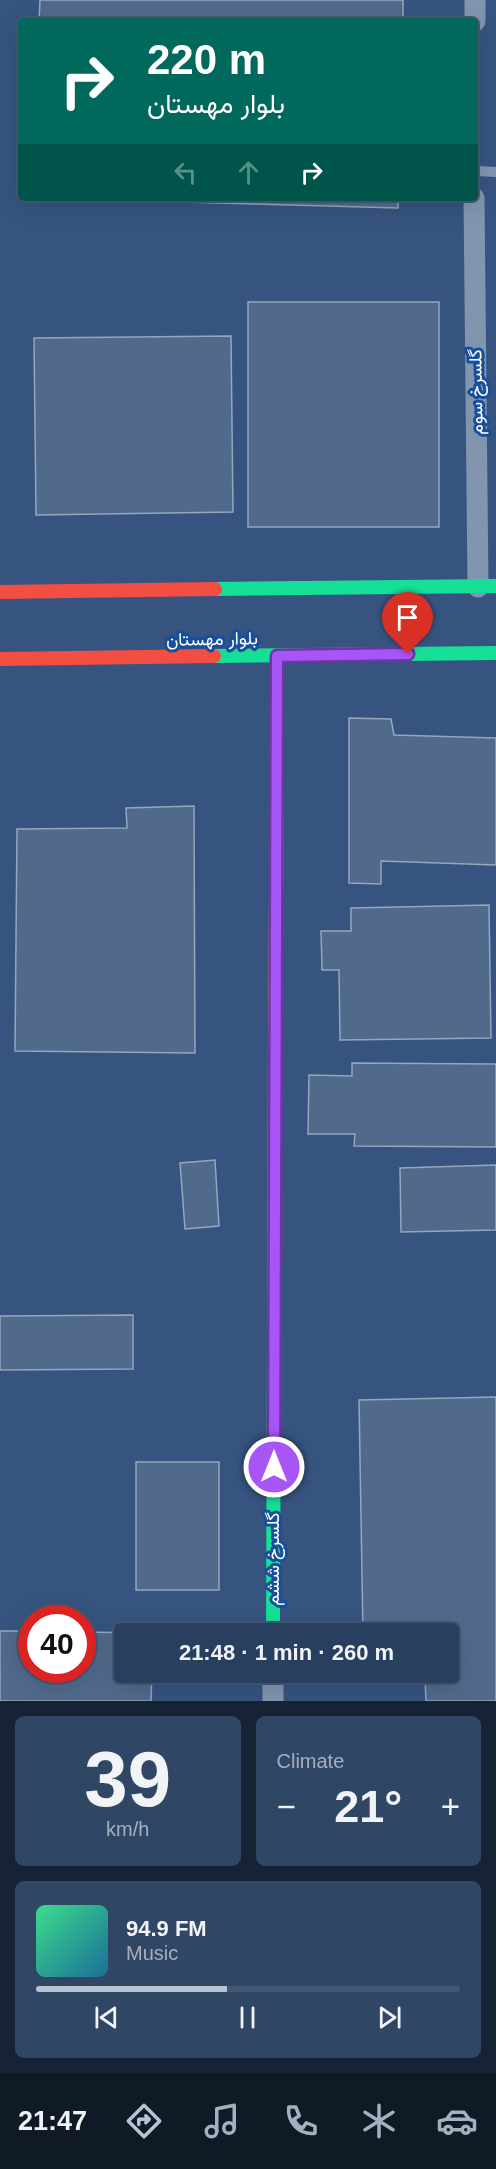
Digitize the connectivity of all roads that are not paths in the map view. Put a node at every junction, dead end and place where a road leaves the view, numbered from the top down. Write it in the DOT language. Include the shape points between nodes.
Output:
graph roads {
  1 [pos="475,0"];
  2 [pos="475,18"];
  3 [pos="478,171"];
  4 [pos="496,172"];
  5 [pos="474,201"];
  6 [pos="487,586"];
  7 [pos="0,592"];
  8 [pos="496,653"];
  9 [pos="277,656"];
  10 [pos="0,659"];
  11 [pos="273,1623"];
  12 [pos="273,1683"];
  13 [pos="273,1701"];
  1 -- 2 [label="street"];
  3 -- 4 [label="lane"];
  5 -- 6 [label="street, گلسرخ سوم"];
  6 -- 7 [label="street"];
  8 -- 9 [label="street, بلوار مهستان"];
  9 -- 10 [label="street, بلوار مهستان"];
  9 -- 11 [label="street, گلسرخ ششم"];
  12 -- 13 [label="street"];
}
